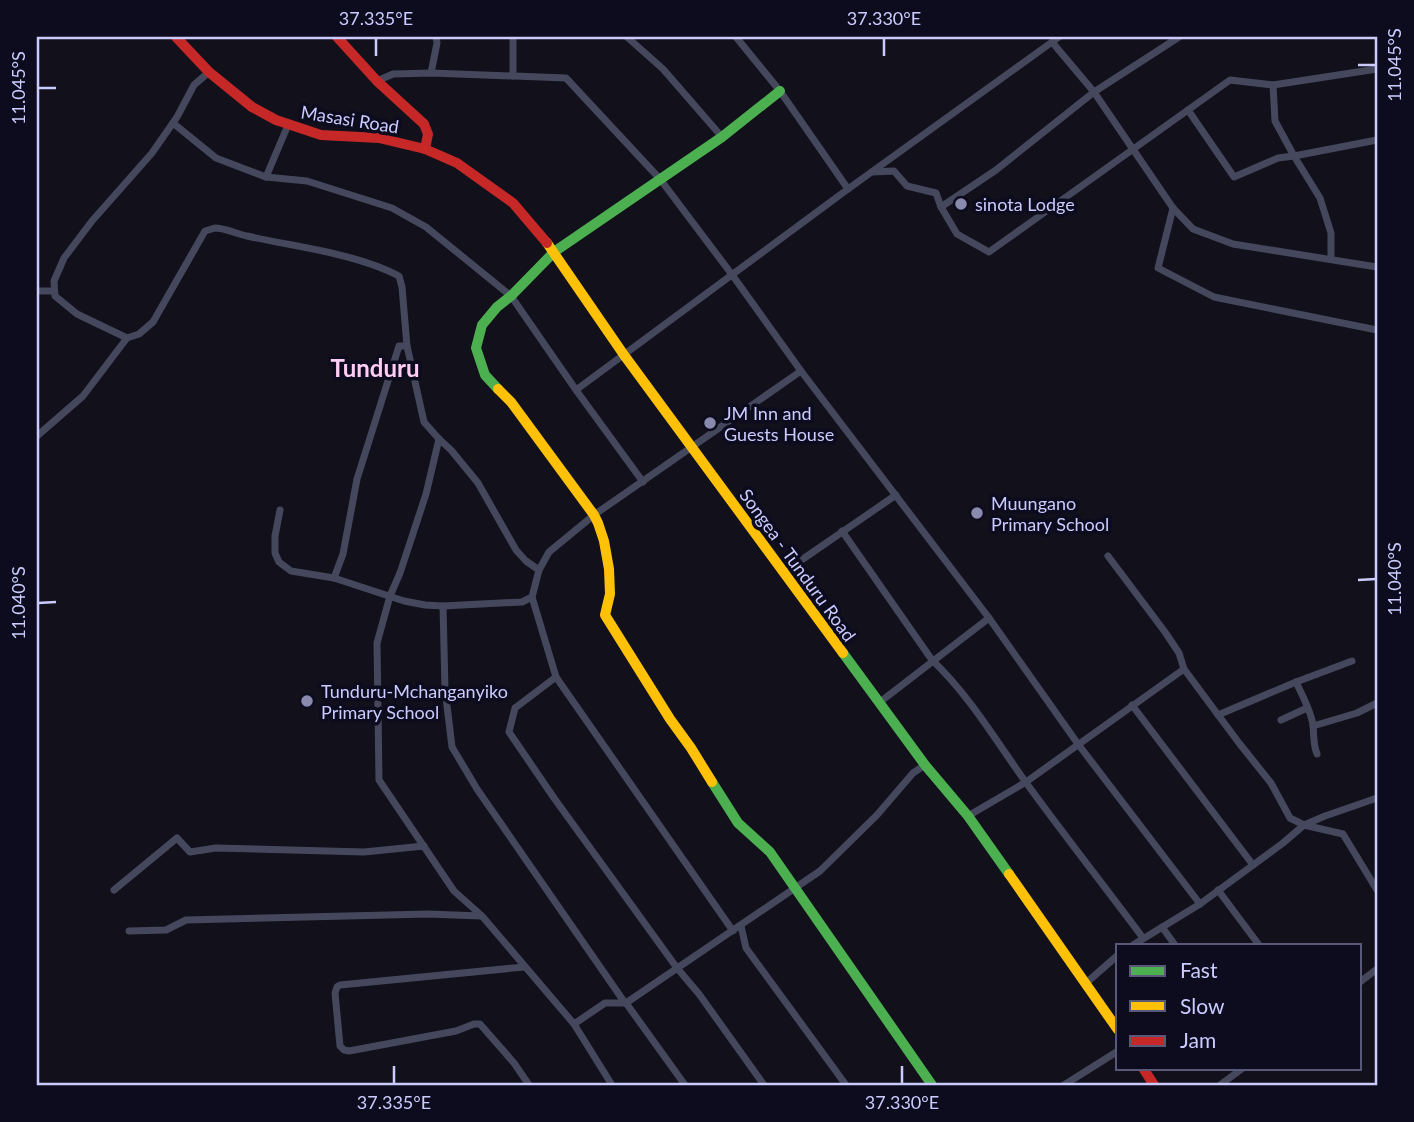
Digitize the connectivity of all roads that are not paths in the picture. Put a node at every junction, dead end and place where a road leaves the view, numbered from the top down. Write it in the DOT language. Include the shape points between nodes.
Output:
graph roads {
  1 [pos="176,37"];
  2 [pos="337,37"];
  3 [pos="436,37"];
  4 [pos="513,37"];
  5 [pos="627,37"];
  6 [pos="736,37"];
  7 [pos="1179,37"];
  8 [pos="1055,39"];
  9 [pos="1377,69"];
  10 [pos="209,72"];
  11 [pos="431,74"];
  12 [pos="513,76"];
  13 [pos="377,81"];
  14 [pos="1273,85"];
  15 [pos="780,91"];
  16 [pos="1094,92"];
  17 [pos="1188,110"];
  18 [pos="173,123"];
  19 [pos="288,125"];
  20 [pos="722,137"];
  21 [pos="1377,140"];
  22 [pos="425,149"];
  23 [pos="1133,149"];
  24 [pos="1294,156"];
  25 [pos="872,172"];
  26 [pos="266,177"];
  27 [pos="660,178"];
  28 [pos="848,189"];
  29 [pos="941,207"];
  30 [pos="1173,208"];
  31 [pos="554,252"];
  32 [pos="1331,259"];
  33 [pos="1377,267"];
  34 [pos="733,276"];
  35 [pos="37,291"];
  36 [pos="54,291"];
  37 [pos="511,296"];
  38 [pos="1377,330"];
  39 [pos="127,338"];
  40 [pos="407,346"];
  41 [pos="624,355"];
  42 [pos="801,371"];
  43 [pos="576,390"];
  44 [pos="37,436"];
  45 [pos="439,439"];
  46 [pos="692,447"];
  47 [pos="643,482"];
  48 [pos="896,495"];
  49 [pos="280,510"];
  50 [pos="594,515"];
  51 [pos="842,531"];
  52 [pos="1108,555"];
  53 [pos="539,570"];
  54 [pos="783,572"];
  55 [pos="334,578"];
  56 [pos="390,596"];
  57 [pos="532,597"];
  58 [pos="443,606"];
  59 [pos="989,618"];
  60 [pos="932,660"];
  61 [pos="1352,662"];
  62 [pos="1184,669"];
  63 [pos="556,677"];
  64 [pos="1296,682"];
  65 [pos="880,702"];
  66 [pos="1377,703"];
  67 [pos="1132,705"];
  68 [pos="1307,708"];
  69 [pos="1218,715"];
  70 [pos="1281,720"];
  71 [pos="1313,726"];
  72 [pos="1078,744"];
  73 [pos="1317,754"];
  74 [pos="925,765"];
  75 [pos="1026,782"];
  76 [pos="1377,798"];
  77 [pos="968,816"];
  78 [pos="1304,825"];
  79 [pos="424,846"];
  80 [pos="1253,865"];
  81 [pos="794,888"];
  82 [pos="114,890"];
  83 [pos="1218,890"];
  84 [pos="1377,890"];
  85 [pos="1199,904"];
  86 [pos="482,916"];
  87 [pos="741,926"];
  88 [pos="1162,926"];
  89 [pos="129,931"];
  90 [pos="733,931"];
  91 [pos="1143,939"];
  92 [pos="1135,944"];
  93 [pos="1174,944"];
  94 [pos="1258,944"];
  95 [pos="1116,957"];
  96 [pos="524,967"];
  97 [pos="677,968"];
  98 [pos="1377,969"];
  99 [pos="1362,980"];
  100 [pos="1085,984"];
  101 [pos="626,1003"];
  102 [pos="574,1024"];
  103 [pos="1116,1027"];
  104 [pos="1116,1053"];
  105 [pos="1144,1070"];
  106 [pos="1240,1070"];
  107 [pos="529,1085"];
  108 [pos="612,1085"];
  109 [pos="685,1085"];
  110 [pos="764,1085"];
  111 [pos="846,1085"];
  112 [pos="932,1085"];
  113 [pos="1066,1085"];
  114 [pos="1154,1085"];
  115 [pos="1220,1085"];
  1 -- 10 [label="main road, Masasi Road"];
  2 -- 13 [label="main road"];
  3 -- 11 [label="street"];
  4 -- 12 [label="street"];
  5 -- 20 [label="street" via="663,69"];
  6 -- 15 [label="street"];
  7 -- 16 [label="street"];
  8 -- 16 [label="street"];
  8 -- 25 [label="street"];
  9 -- 14 [label="street"];
  10 -- 18 [label="street" via="194,85"];
  10 -- 19 [label="main road, Masasi Road" via="252,107"];
  11 -- 12 [label="street"];
  11 -- 13 [label="street" via="393,74"];
  12 -- 27 [label="street" via="566,78"];
  13 -- 22 [label="main road" via="424,124 428,134"];
  14 -- 17 [label="street" via="1230,80"];
  14 -- 24 [label="street" via="1275,121"];
  15 -- 20 [label="main road"];
  15 -- 28 [label="street"];
  16 -- 23 [label="street"];
  16 -- 29 [label="street"];
  17 -- 23 [label="street"];
  17 -- 24 [label="street" via="1234,177"];
  18 -- 26 [label="street" via="216,158"];
  18 -- 36 [label="street" via="64,258"];
  19 -- 22 [label="main road, Masasi Road" via="321,135 379,138"];
  19 -- 26 [label="street"];
  20 -- 27 [label="main road"];
  21 -- 24 [label="street"];
  22 -- 31 [label="main road, Songea - Tunduru Road" via="457,163 513,203"];
  23 -- 29 [label="street" via="989,252 957,234"];
  23 -- 30 [label="street"];
  24 -- 32 [label="street" via="1320,198 1331,233"];
  25 -- 28 [label="street"];
  25 -- 29 [label="street" via="894,171 907,186 936,193"];
  26 -- 37 [label="street" via="307,181 393,208 426,227"];
  27 -- 31 [label="main road"];
  27 -- 34 [label="street"];
  28 -- 34 [label="street"];
  30 -- 32 [label="street" via="1192,229 1233,244"];
  30 -- 38 [label="street" via="1158,268 1214,297"];
  31 -- 37 [label="main road"];
  31 -- 41 [label="main road, Songea - Tunduru Road"];
  32 -- 33 [label="street"];
  34 -- 41 [label="street"];
  34 -- 42 [label="street"];
  35 -- 36 [label="street"];
  36 -- 39 [label="street" via="77,314"];
  37 -- 43 [label="street"];
  37 -- 50 [label="main road" via="482,325 475,348 485,375 511,402"];
  39 -- 40 [label="street" via="153,322 205,231 215,228 356,260 399,276"];
  39 -- 44 [label="street" via="83,396"];
  40 -- 45 [label="street" via="424,422"];
  40 -- 55 [label="street" via="399,346 358,479"];
  41 -- 43 [label="street"];
  41 -- 46 [label="main road, Songea - Tunduru Road"];
  42 -- 46 [label="street"];
  42 -- 48 [label="street"];
  43 -- 47 [label="street"];
  45 -- 53 [label="street" via="478,483 516,550"];
  45 -- 56 [label="street" via="426,494"];
  46 -- 47 [label="street"];
  46 -- 54 [label="main road, Songea - Tunduru Road"];
  47 -- 50 [label="street"];
  48 -- 51 [label="street"];
  48 -- 59 [label="street"];
  49 -- 55 [label="street" via="275,536 279,562 291,571"];
  50 -- 53 [label="street" via="549,552"];
  50 -- 81 [label="main road" via="601,529 611,590 605,615 738,822 769,852"];
  51 -- 54 [label="street"];
  51 -- 60 [label="street"];
  52 -- 62 [label="street" via="1179,653"];
  53 -- 57 [label="street"];
  54 -- 65 [label="main road, Songea - Tunduru Road"];
  55 -- 56 [label="street"];
  56 -- 58 [label="street"];
  56 -- 79 [label="street" via="377,643 379,780"];
  57 -- 58 [label="street" via="510,604"];
  57 -- 63 [label="street"];
  58 -- 101 [label="street" via="452,747"];
  59 -- 60 [label="street"];
  59 -- 72 [label="street"];
  60 -- 65 [label="street"];
  60 -- 75 [label="street" via="966,696"];
  61 -- 64 [label="street"];
  62 -- 67 [label="street"];
  62 -- 69 [label="street"];
  63 -- 90 [label="street"];
  63 -- 97 [label="street" via="515,708 509,732"];
  64 -- 68 [label="street"];
  64 -- 69 [label="street"];
  65 -- 74 [label="main road, Songea - Tunduru Road"];
  66 -- 71 [label="street"];
  67 -- 72 [label="street"];
  67 -- 80 [label="street"];
  68 -- 70 [label="street"];
  68 -- 71 [label="street"];
  69 -- 78 [label="street" via="1271,783 1290,818"];
  71 -- 73 [label="street"];
  72 -- 75 [label="street"];
  72 -- 85 [label="street"];
  74 -- 77 [label="main road, Songea - Tunduru Road"];
  74 -- 81 [label="street" via="820,871"];
  75 -- 77 [label="street"];
  75 -- 91 [label="street"];
  76 -- 78 [label="street"];
  77 -- 100 [label="main road, Songea - Tunduru Road"];
  78 -- 80 [label="street"];
  78 -- 84 [label="street" via="1343,834"];
  79 -- 82 [label="street" via="364,852 216,848 190,852 177,838"];
  79 -- 86 [label="street" via="454,891"];
  80 -- 83 [label="street"];
  81 -- 87 [label="street"];
  81 -- 112 [label="main road"];
  83 -- 85 [label="street"];
  83 -- 94 [label="street"];
  85 -- 88 [label="street"];
  86 -- 89 [label="street" via="186,920 166,930"];
  86 -- 96 [label="street"];
  87 -- 90 [label="street"];
  87 -- 111 [label="street" via="746,948"];
  88 -- 91 [label="street"];
  88 -- 93 [label="street"];
  90 -- 97 [label="street"];
  91 -- 92 [label="street"];
  95 -- 100 [label="street"];
  96 -- 102 [label="street"];
  96 -- 107 [label="street" via="340,985 335,993 344,1050 480,1024"];
  97 -- 101 [label="street"];
  97 -- 110 [label="street"];
  98 -- 99 [label="street"];
  100 -- 103 [label="main road, Songea - Tunduru Road"];
  101 -- 102 [label="street" via="605,1003"];
  101 -- 109 [label="street"];
  102 -- 108 [label="street"];
  104 -- 113 [label="street"];
  105 -- 114 [label="main road"];
  106 -- 115 [label="street"];
}
